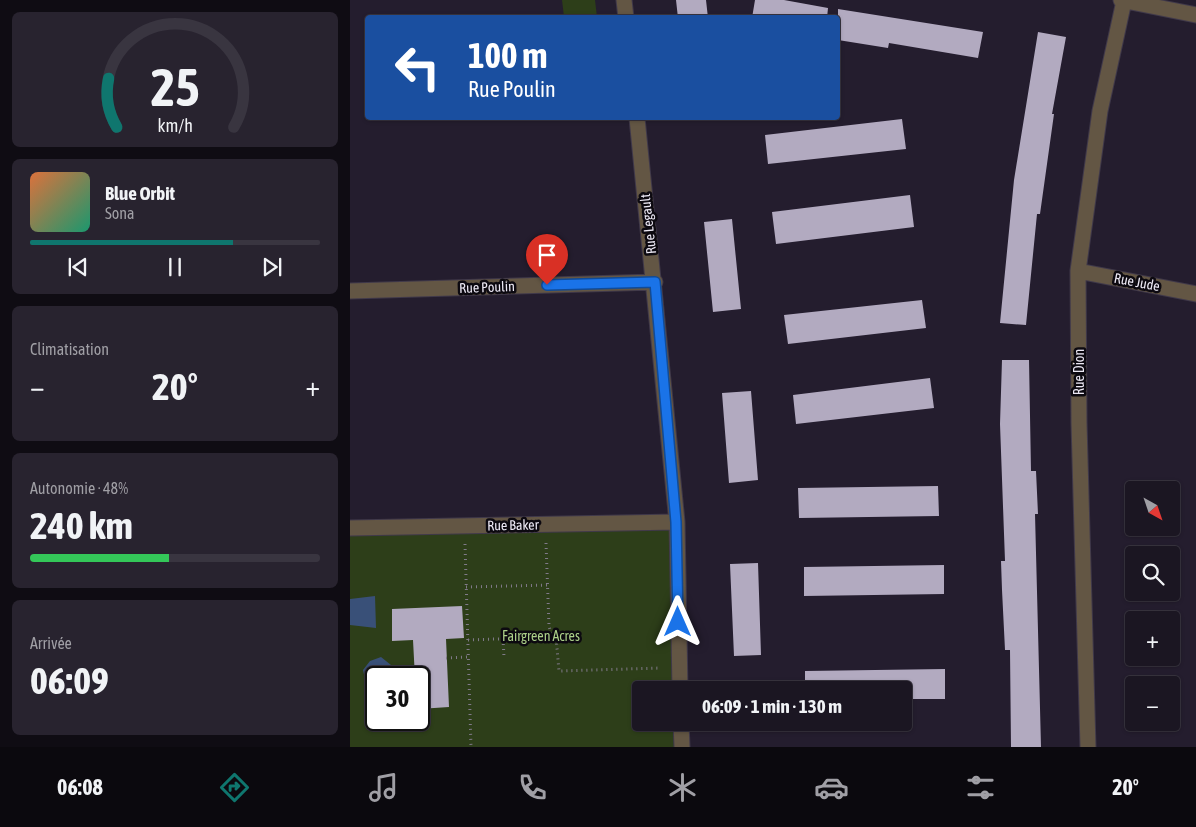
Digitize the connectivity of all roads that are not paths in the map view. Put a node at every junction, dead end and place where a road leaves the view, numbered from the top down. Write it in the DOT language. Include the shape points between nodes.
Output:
graph roads {
  1 [pos="624,0"];
  2 [pos="1122,0"];
  3 [pos="626,15"];
  4 [pos="1196,15"];
  5 [pos="637,120"];
  6 [pos="1078,271"];
  7 [pos="655,282"];
  8 [pos="350,291"];
  9 [pos="1196,294"];
  10 [pos="676,522"];
  11 [pos="350,528"];
  12 [pos="680,681"];
  13 [pos="681,731"];
  14 [pos="682,747"];
  15 [pos="1088,747"];
  1 -- 3 [label="street"];
  2 -- 4 [label="street"];
  2 -- 6 [label="street, Rue Dion" via="1100,111"];
  5 -- 7 [label="street, Rue Legault"];
  6 -- 9 [label="street, Rue Jude"];
  6 -- 15 [label="street, Rue Dion"];
  7 -- 8 [label="street, Rue Poulin"];
  7 -- 10 [label="street, Rue Legault"];
  10 -- 11 [label="street, Rue Baker"];
  10 -- 12 [label="street, Rue Legault"];
  13 -- 14 [label="street"];
}
